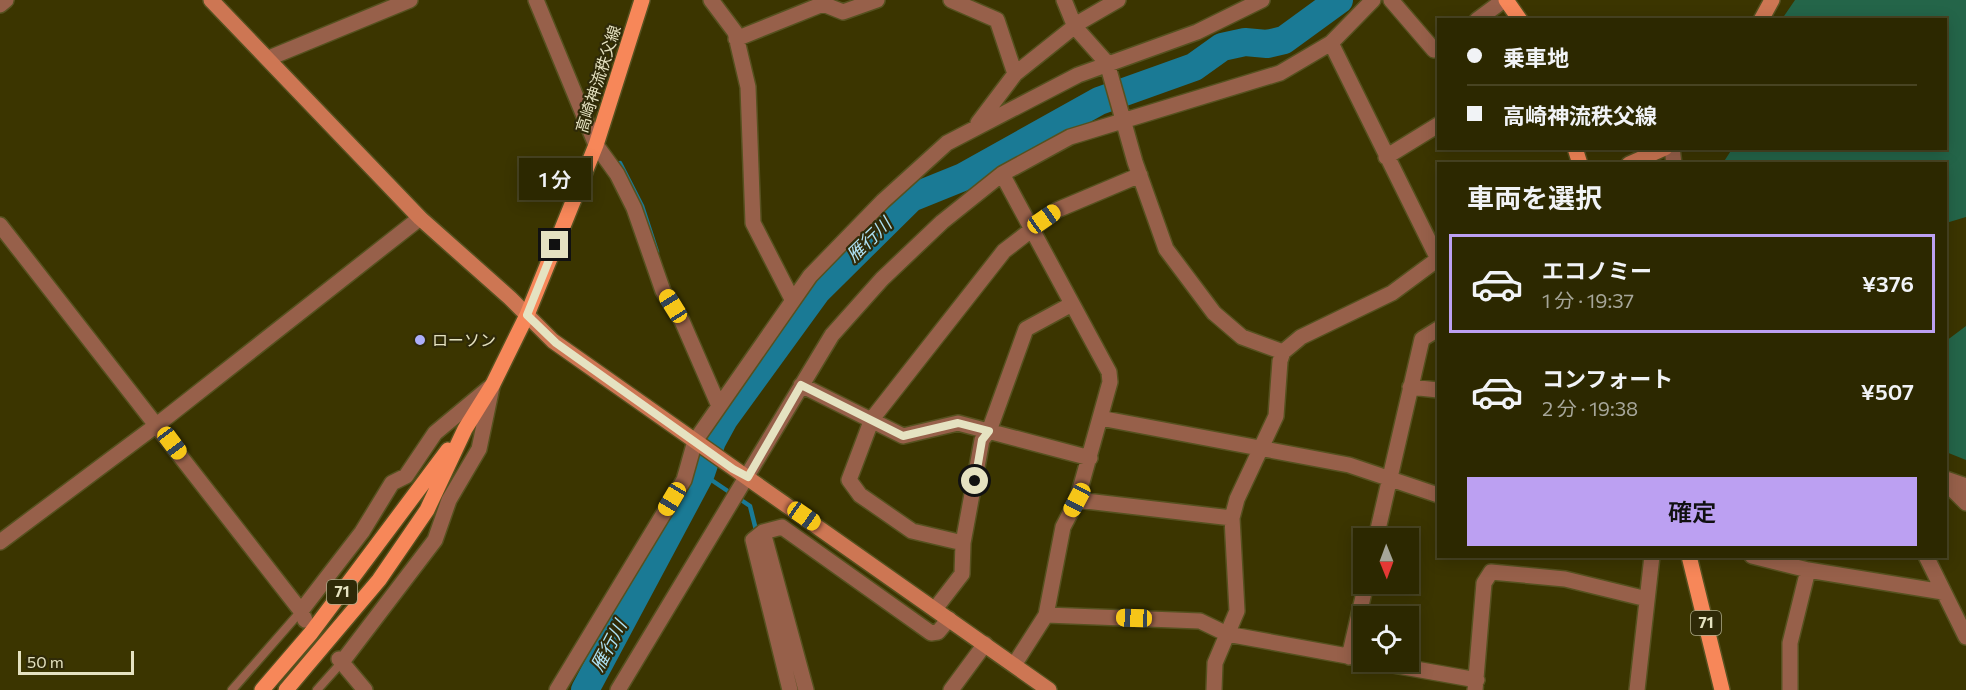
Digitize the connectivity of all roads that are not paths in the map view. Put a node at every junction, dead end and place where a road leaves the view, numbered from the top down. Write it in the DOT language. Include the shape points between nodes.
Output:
graph roads {
  1 [pos="6,0"];
  2 [pos="211,0"];
  3 [pos="410,0"];
  4 [pos="536,0"];
  5 [pos="642,0"];
  6 [pos="711,0"];
  7 [pos="877,0"];
  8 [pos="951,0"];
  9 [pos="1064,0"];
  10 [pos="1118,0"];
  11 [pos="1262,0"];
  12 [pos="1373,0"];
  13 [pos="1391,0"];
  14 [pos="1505,0"];
  15 [pos="1772,0"];
  16 [pos="823,2"];
  17 [pos="0,5"];
  18 [pos="1480,18"];
  19 [pos="1518,18"];
  20 [pos="1762,18"];
  21 [pos="1075,27"];
  22 [pos="736,39"];
  23 [pos="1330,43"];
  24 [pos="1437,48"];
  25 [pos="269,58"];
  26 [pos="1107,63"];
  27 [pos="1015,74"];
  28 [pos="1123,120"];
  29 [pos="1437,126"];
  30 [pos="975,128"];
  31 [pos="596,145"];
  32 [pos="1660,150"];
  33 [pos="1386,157"];
  34 [pos="1634,162"];
  35 [pos="1002,174"];
  36 [pos="1140,175"];
  37 [pos="420,218"];
  38 [pos="0,225"];
  39 [pos="1031,228"];
  40 [pos="1437,257"];
  41 [pos="1437,260"];
  42 [pos="792,299"];
  43 [pos="1072,304"];
  44 [pos="527,315"];
  45 [pos="1437,330"];
  46 [pos="1283,352"];
  47 [pos="493,384"];
  48 [pos="801,385"];
  49 [pos="1410,387"];
  50 [pos="1437,390"];
  51 [pos="719,406"];
  52 [pos="1100,418"];
  53 [pos="872,419"];
  54 [pos="158,424"];
  55 [pos="465,429"];
  56 [pos="989,431"];
  57 [pos="695,441"];
  58 [pos="1261,450"];
  59 [pos="1090,458"];
  60 [pos="748,477"];
  61 [pos="1389,478"];
  62 [pos="1947,481"];
  63 [pos="1947,482"];
  64 [pos="1966,486"];
  65 [pos="1437,495"];
  66 [pos="1077,500"];
  67 [pos="1966,502"];
  68 [pos="1232,518"];
  69 [pos="1378,528"];
  70 [pos="763,532"];
  71 [pos="0,542"];
  72 [pos="963,543"];
  73 [pos="1652,558"];
  74 [pos="1689,558"];
  75 [pos="1760,558"];
  76 [pos="1927,558"];
  77 [pos="1808,570"];
  78 [pos="1943,592"];
  79 [pos="1647,599"];
  80 [pos="935,609"];
  81 [pos="303,615"];
  82 [pos="1047,615"];
  83 [pos="949,619"];
  84 [pos="1227,634"];
  85 [pos="1966,637"];
  86 [pos="985,644"];
  87 [pos="1353,657"];
  88 [pos="340,661"];
  89 [pos="1014,665"];
  90 [pos="1419,672"];
  91 [pos="1476,685"];
  92 [pos="232,690"];
  93 [pos="262,690"];
  94 [pos="286,690"];
  95 [pos="317,690"];
  96 [pos="365,690"];
  97 [pos="557,690"];
  98 [pos="618,690"];
  99 [pos="790,690"];
  100 [pos="806,690"];
  101 [pos="951,690"];
  102 [pos="1049,690"];
  103 [pos="1214,690"];
  104 [pos="1637,690"];
  105 [pos="1722,690"];
  106 [pos="1790,690"];
  1 -- 17 [label="street"];
  2 -- 25 [label="street"];
  3 -- 25 [label="street"];
  4 -- 31 [label="street"];
  5 -- 31 [label="main road, 高崎神流秩父線 / 71"];
  6 -- 22 [label="street"];
  7 -- 16 [label="street" via="843,12"];
  8 -- 27 [label="street" via="997,20"];
  9 -- 21 [label="street"];
  10 -- 21 [label="street"];
  11 -- 26 [label="street" via="1197,32"];
  12 -- 23 [label="street"];
  13 -- 24 [label="street" via="1434,50"];
  14 -- 18 [label="street"];
  14 -- 19 [label="main road"];
  15 -- 20 [label="street"];
  16 -- 22 [label="street"];
  21 -- 26 [label="street"];
  21 -- 27 [label="street"];
  22 -- 42 [label="street" via="748,87 753,223"];
  23 -- 28 [label="street" via="1280,73"];
  23 -- 33 [label="street"];
  25 -- 37 [label="street"];
  26 -- 28 [label="street"];
  26 -- 30 [label="street"];
  27 -- 30 [label="street"];
  28 -- 35 [label="street" via="1070,137"];
  28 -- 36 [label="street"];
  29 -- 33 [label="street"];
  30 -- 42 [label="street" via="946,143 883,201"];
  31 -- 44 [label="main road, 高崎神流秩父線 / 71"];
  31 -- 51 [label="street" via="617,174 634,208 663,291 682,321"];
  32 -- 34 [label="street"];
  33 -- 40 [label="street"];
  35 -- 39 [label="street"];
  35 -- 48 [label="street" via="942,222 882,279 832,335"];
  36 -- 39 [label="street" via="1057,210"];
  36 -- 46 [label="street" via="1166,249 1214,313 1242,337"];
  37 -- 44 [label="street"];
  37 -- 54 [label="street"];
  38 -- 54 [label="street"];
  39 -- 43 [label="street"];
  39 -- 53 [label="street" via="1004,251"];
  41 -- 46 [label="street" via="1392,293 1301,337"];
  42 -- 51 [label="street"];
  43 -- 52 [label="street" via="1109,372"];
  43 -- 56 [label="street" via="1026,329"];
  44 -- 47 [label="main road, 高崎神流秩父線 / 71"];
  44 -- 57 [label="street" via="556,343"];
  45 -- 49 [label="street" via="1422,339"];
  46 -- 58 [label="street" via="1276,416"];
  47 -- 55 [label="main road, 高崎神流秩父線 / 71"];
  47 -- 81 [label="street" via="435,433 406,476 392,483"];
  47 -- 88 [label="street" via="479,449 449,500 435,540"];
  48 -- 53 [label="street"];
  48 -- 60 [label="street"];
  49 -- 50 [label="street"];
  49 -- 61 [label="street"];
  51 -- 57 [label="street"];
  52 -- 58 [label="street"];
  52 -- 59 [label="street"];
  53 -- 56 [label="street" via="903,436 958,423"];
  53 -- 72 [label="street" via="849,480 860,495 912,531"];
  54 -- 71 [label="street"];
  54 -- 81 [label="street"];
  55 -- 93 [label="main road, 高崎神流秩父線 / 71" via="311,633"];
  55 -- 94 [label="main road, 高崎神流秩父線 / 71" via="427,510 385,571"];
  56 -- 59 [label="street"];
  56 -- 72 [label="street" via="982,440"];
  57 -- 60 [label="street"];
  57 -- 97 [label="street" via="684,480"];
  58 -- 61 [label="street" via="1348,465"];
  58 -- 68 [label="street"];
  59 -- 66 [label="street"];
  60 -- 80 [label="street"];
  60 -- 98 [label="street"];
  61 -- 65 [label="street"];
  61 -- 69 [label="street"];
  62 -- 64 [label="street"];
  63 -- 67 [label="street"];
  66 -- 68 [label="street"];
  66 -- 82 [label="street" via="1063,527"];
  68 -- 84 [label="street" via="1237,612"];
  70 -- 83 [label="street" via="782,527 931,633 938,632"];
  70 -- 99 [label="street" via="753,540"];
  70 -- 100 [label="street"];
  72 -- 80 [label="street" via="962,574"];
  73 -- 79 [label="street"];
  74 -- 105 [label="main road, 71"];
  75 -- 77 [label="street"];
  76 -- 78 [label="street"];
  77 -- 78 [label="street"];
  77 -- 106 [label="street" via="1790,643"];
  78 -- 85 [label="street"];
  79 -- 91 [label="street" via="1565,579 1491,572 1484,582"];
  79 -- 104 [label="street"];
  80 -- 83 [label="street"];
  81 -- 92 [label="lane"];
  82 -- 84 [label="street" via="1200,621"];
  82 -- 89 [label="street"];
  83 -- 86 [label="street"];
  84 -- 87 [label="street"];
  84 -- 103 [label="street" via="1215,663"];
  86 -- 89 [label="street"];
  86 -- 101 [label="street"];
  88 -- 95 [label="lane"];
  88 -- 96 [label="street"];
  89 -- 102 [label="street"];
  90 -- 91 [label="street"];
}
